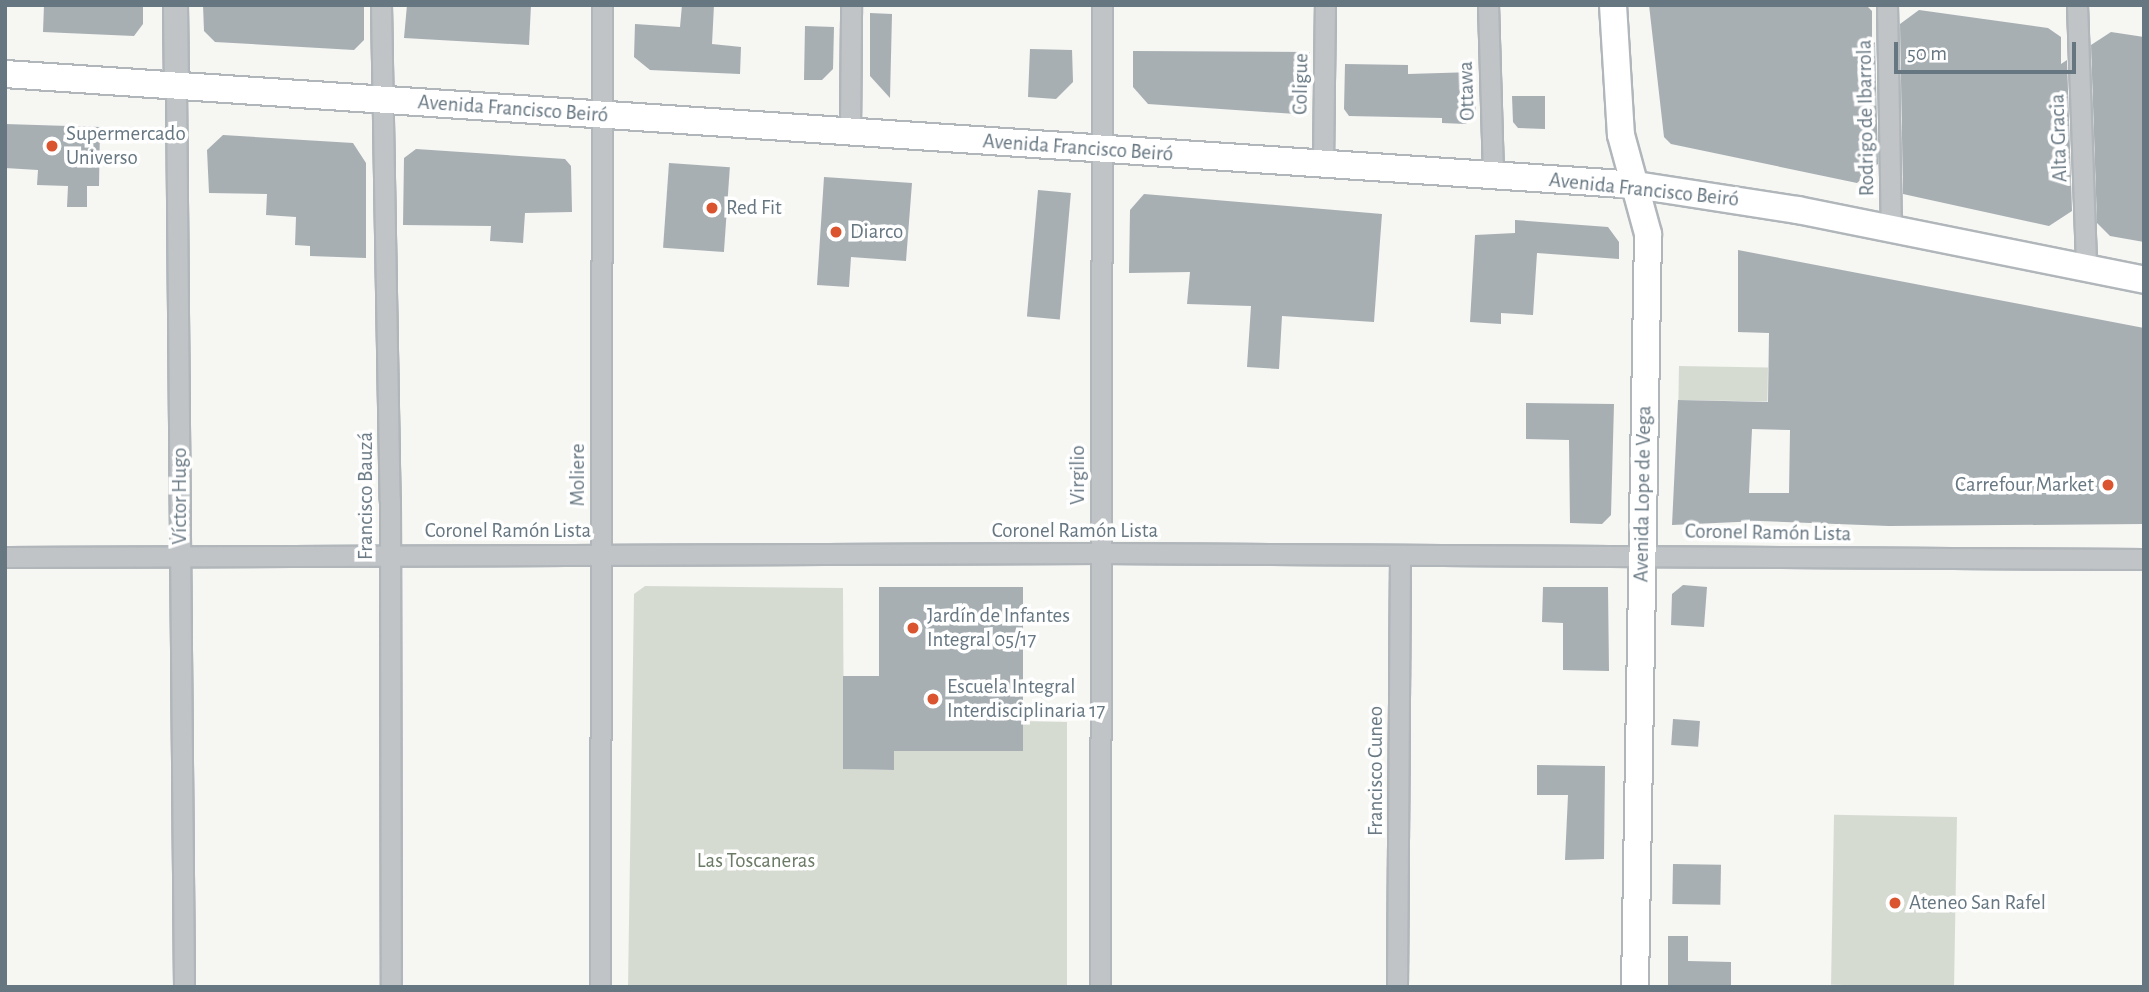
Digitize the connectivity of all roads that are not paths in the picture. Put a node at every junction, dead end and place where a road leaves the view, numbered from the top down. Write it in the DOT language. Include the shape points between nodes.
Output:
graph roads {
  1 [pos="175,5"];
  2 [pos="381,5"];
  3 [pos="602,5"];
  4 [pos="851,5"];
  5 [pos="1102,5"];
  6 [pos="1325,5"];
  7 [pos="1488,5"];
  8 [pos="1613,5"];
  9 [pos="1887,5"];
  10 [pos="2077,5"];
  11 [pos="5,74"];
  12 [pos="176,87"];
  13 [pos="382,100"];
  14 [pos="600,115"];
  15 [pos="850,132"];
  16 [pos="1102,149"];
  17 [pos="1323,164"];
  18 [pos="1493,176"];
  19 [pos="1636,185"];
  20 [pos="1891,230"];
  21 [pos="2086,269"];
  22 [pos="2144,280"];
  23 [pos="388,553"];
  24 [pos="1100,553"];
  25 [pos="1643,554"];
  26 [pos="180,555"];
  27 [pos="601,555"];
  28 [pos="1400,556"];
  29 [pos="5,557"];
  30 [pos="2144,559"];
  31 [pos="184,987"];
  32 [pos="391,987"];
  33 [pos="600,987"];
  34 [pos="1100,987"];
  35 [pos="1397,987"];
  36 [pos="1635,987"];
  1 -- 12 [label="street, Víctor Hugo"];
  2 -- 13 [label="street, Francisco Bauzá"];
  3 -- 14 [label="street, Moliere"];
  4 -- 15 [label="street"];
  5 -- 16 [label="street, Virgilio"];
  6 -- 17 [label="street, Coligue"];
  7 -- 18 [label="street, Ottawa"];
  8 -- 19 [label="main road, Avenida Lope de Vega" via="1621,135"];
  9 -- 20 [label="street, Rodrigo de Ibarrola"];
  10 -- 21 [label="street, Alta Gracia"];
  11 -- 12 [label="main road, Avenida Francisco Beiró"];
  12 -- 13 [label="main road, Avenida Francisco Beiró"];
  12 -- 26 [label="street, Víctor Hugo"];
  13 -- 14 [label="main road, Avenida Francisco Beiró"];
  13 -- 23 [label="street, Francisco Bauzá"];
  14 -- 15 [label="main road, Avenida Francisco Beiró"];
  14 -- 27 [label="street, Moliere"];
  15 -- 16 [label="main road, Avenida Francisco Beiró"];
  16 -- 17 [label="main road, Avenida Francisco Beiró"];
  16 -- 24 [label="street, Virgilio"];
  17 -- 18 [label="main road, Avenida Francisco Beiró"];
  18 -- 19 [label="main road, Avenida Francisco Beiró"];
  19 -- 20 [label="main road, Avenida Francisco Beiró"];
  19 -- 25 [label="main road, Avenida Lope de Vega" via="1648,234"];
  20 -- 21 [label="main road, Avenida Francisco Beiró"];
  21 -- 22 [label="main road, Avenida Francisco Beiró"];
  23 -- 26 [label="street, Coronel Ramón Lista"];
  23 -- 27 [label="street, Coronel Ramón Lista"];
  23 -- 32 [label="street, Francisco Bauzá"];
  24 -- 27 [label="street, Coronel Ramón Lista"];
  24 -- 28 [label="street, Coronel Ramón Lista"];
  24 -- 34 [label="street, Virgilio"];
  25 -- 28 [label="street, Coronel Ramón Lista"];
  25 -- 30 [label="street, Coronel Ramón Lista"];
  25 -- 36 [label="main road, Avenida Lope de Vega"];
  26 -- 29 [label="street, Coronel Ramón Lista"];
  26 -- 31 [label="street, Víctor Hugo"];
  27 -- 33 [label="street, Moliere"];
  28 -- 35 [label="street, Francisco Cuneo"];
}
